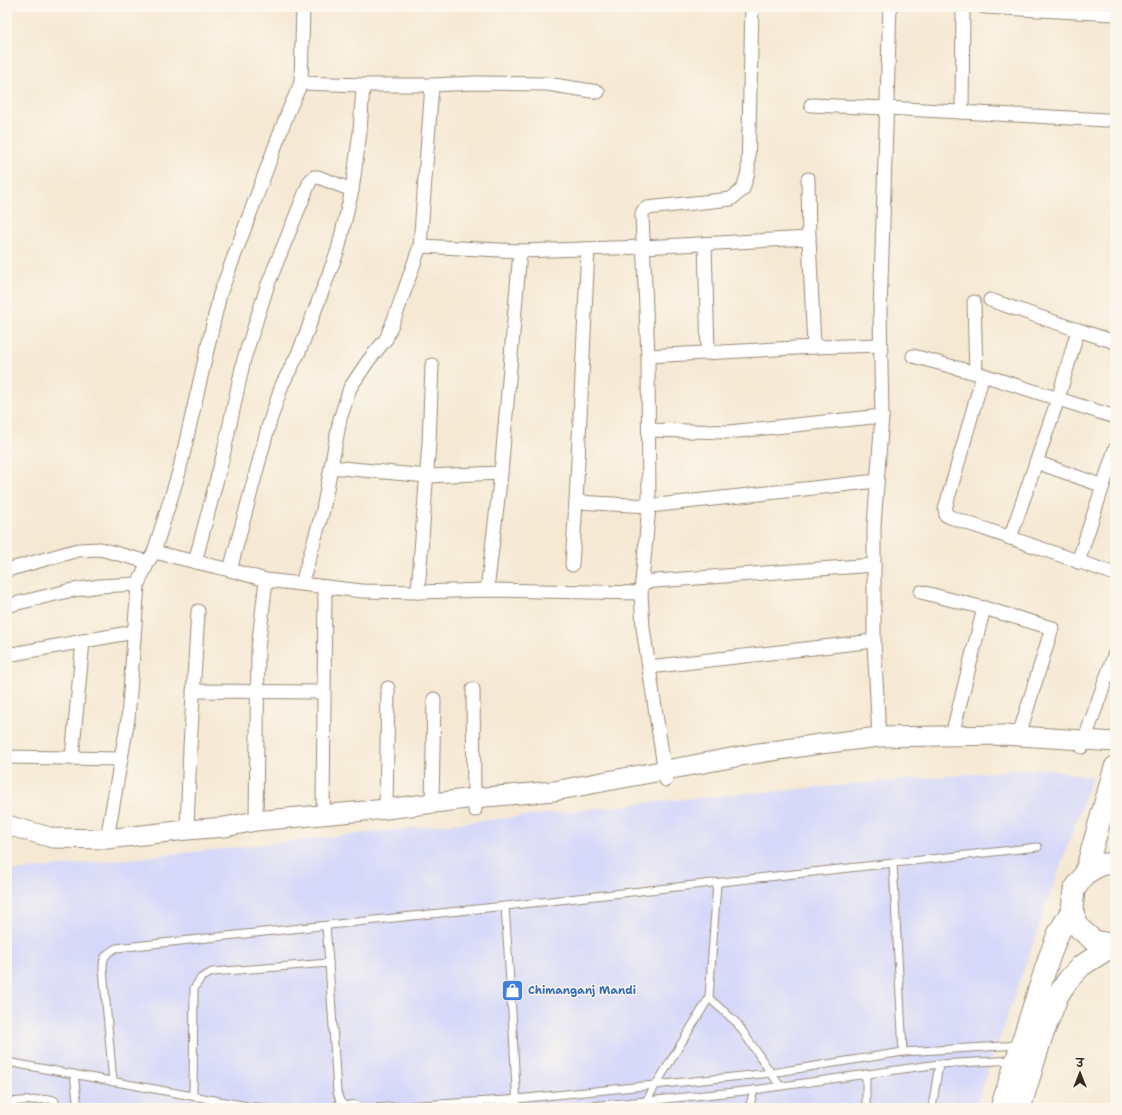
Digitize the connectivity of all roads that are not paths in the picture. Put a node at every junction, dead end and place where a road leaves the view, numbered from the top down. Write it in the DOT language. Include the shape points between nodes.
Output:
graph roads {
  1 [pos="303,7"];
  2 [pos="752,7"];
  3 [pos="890,7"];
  4 [pos="964,7"];
  5 [pos="984,7"];
  6 [pos="1115,14"];
  7 [pos="301,83"];
  8 [pos="363,85"];
  9 [pos="432,85"];
  10 [pos="598,92"];
  11 [pos="811,105"];
  12 [pos="887,108"];
  13 [pos="962,112"];
  14 [pos="1106,120"];
  15 [pos="808,178"];
  16 [pos="352,190"];
  17 [pos="809,238"];
  18 [pos="705,244"];
  19 [pos="420,246"];
  20 [pos="642,247"];
  21 [pos="588,249"];
  22 [pos="520,251"];
  23 [pos="990,300"];
  24 [pos="974,302"];
  25 [pos="1078,330"];
  26 [pos="1115,342"];
  27 [pos="880,346"];
  28 [pos="814,347"];
  29 [pos="708,353"];
  30 [pos="648,356"];
  31 [pos="913,356"];
  32 [pos="432,365"];
  33 [pos="979,374"];
  34 [pos="1058,399"];
  35 [pos="882,416"];
  36 [pos="1115,417"];
  37 [pos="648,430"];
  38 [pos="1115,449"];
  39 [pos="1036,462"];
  40 [pos="331,467"];
  41 [pos="501,473"];
  42 [pos="427,476"];
  43 [pos="877,481"];
  44 [pos="1103,486"];
  45 [pos="576,502"];
  46 [pos="649,506"];
  47 [pos="1010,538"];
  48 [pos="151,557"];
  49 [pos="195,562"];
  50 [pos="1078,562"];
  51 [pos="572,565"];
  52 [pos="874,565"];
  53 [pos="7,570"];
  54 [pos="230,570"];
  55 [pos="1115,574"];
  56 [pos="266,580"];
  57 [pos="302,583"];
  58 [pos="138,584"];
  59 [pos="325,587"];
  60 [pos="641,588"];
  61 [pos="487,590"];
  62 [pos="418,592"];
  63 [pos="921,592"];
  64 [pos="10,605"];
  65 [pos="984,608"];
  66 [pos="198,611"];
  67 [pos="134,632"];
  68 [pos="83,641"];
  69 [pos="874,641"];
  70 [pos="1115,653"];
  71 [pos="7,655"];
  72 [pos="649,667"];
  73 [pos="388,688"];
  74 [pos="473,689"];
  75 [pos="193,691"];
  76 [pos="258,691"];
  77 [pos="324,692"];
  78 [pos="434,699"];
  79 [pos="952,735"];
  80 [pos="1019,735"];
  81 [pos="879,737"];
  82 [pos="1115,742"];
  83 [pos="1082,744"];
  84 [pos="1115,751"];
  85 [pos="7,757"];
  86 [pos="72,758"];
  87 [pos="121,759"];
  88 [pos="1115,767"];
  89 [pos="665,775"];
  90 [pos="432,804"];
  91 [pos="475,804"];
  92 [pos="386,809"];
  93 [pos="323,815"];
  94 [pos="256,821"];
  95 [pos="7,825"];
  96 [pos="225,827"];
  97 [pos="187,830"];
  98 [pos="107,839"];
  99 [pos="1038,847"];
  100 [pos="893,863"];
  101 [pos="1115,864"];
  102 [pos="1085,874"];
  103 [pos="717,883"];
  104 [pos="505,906"];
  105 [pos="1072,910"];
  106 [pos="326,926"];
  107 [pos="1114,945"];
  108 [pos="329,963"];
  109 [pos="710,998"];
  110 [pos="903,1052"];
  111 [pos="1027,1053"];
  112 [pos="7,1062"];
  113 [pos="939,1064"];
  114 [pos="771,1073"];
  115 [pos="74,1074"];
  116 [pos="866,1074"];
  117 [pos="113,1082"];
  118 [pos="656,1084"];
  119 [pos="780,1086"];
  120 [pos="754,1090"];
  121 [pos="193,1096"];
  122 [pos="516,1099"];
  123 [pos="646,1101"];
  124 [pos="7,1102"];
  125 [pos="248,1107"];
  126 [pos="345,1107"];
  127 [pos="56,1108"];
  128 [pos="78,1108"];
  129 [pos="266,1108"];
  130 [pos="363,1108"];
  131 [pos="370,1108"];
  132 [pos="517,1108"];
  133 [pos="568,1108"];
  134 [pos="651,1108"];
  135 [pos="749,1108"];
  136 [pos="866,1108"];
  137 [pos="932,1108"];
  138 [pos="1001,1108"];
  139 [pos="1020,1108"];
  1 -- 7 [label="street"];
  2 -- 20 [label="street" via="748,172 743,189 731,199 646,208 642,215"];
  3 -- 12 [label="street"];
  4 -- 13 [label="street"];
  5 -- 6 [label="street"];
  7 -- 8 [label="street"];
  7 -- 48 [label="street" via="220,294 179,472"];
  8 -- 9 [label="street"];
  8 -- 16 [label="street"];
  9 -- 10 [label="street" via="547,84"];
  9 -- 19 [label="street"];
  11 -- 12 [label="street"];
  12 -- 13 [label="street"];
  12 -- 27 [label="street"];
  13 -- 14 [label="street"];
  15 -- 17 [label="street"];
  16 -- 49 [label="street" via="318,177 310,181 268,284 244,359 223,456"];
  16 -- 54 [label="street" via="338,250 299,352 282,385 269,424"];
  17 -- 18 [label="street"];
  17 -- 28 [label="street"];
  18 -- 20 [label="street"];
  18 -- 29 [label="street"];
  19 -- 22 [label="street"];
  19 -- 40 [label="street" via="386,339 350,388 340,419"];
  20 -- 21 [label="street"];
  20 -- 30 [label="street"];
  21 -- 22 [label="street"];
  21 -- 45 [label="street"];
  22 -- 41 [label="street"];
  23 -- 25 [label="street"];
  24 -- 33 [label="street"];
  25 -- 26 [label="street"];
  25 -- 34 [label="street"];
  27 -- 28 [label="street"];
  27 -- 35 [label="street"];
  28 -- 29 [label="street"];
  29 -- 30 [label="street"];
  30 -- 37 [label="street"];
  31 -- 33 [label="street"];
  32 -- 42 [label="street"];
  33 -- 34 [label="street"];
  33 -- 47 [label="street" via="945,509 946,515"];
  34 -- 36 [label="street"];
  34 -- 39 [label="street"];
  35 -- 37 [label="street" via="729,432"];
  35 -- 43 [label="street"];
  37 -- 46 [label="street"];
  38 -- 44 [label="street"];
  39 -- 44 [label="street"];
  39 -- 47 [label="street"];
  40 -- 42 [label="street"];
  40 -- 57 [label="street"];
  41 -- 42 [label="street"];
  41 -- 61 [label="street"];
  42 -- 62 [label="street"];
  43 -- 46 [label="street"];
  43 -- 52 [label="street"];
  44 -- 50 [label="street"];
  45 -- 46 [label="street"];
  45 -- 51 [label="street"];
  46 -- 60 [label="street"];
  47 -- 50 [label="street"];
  48 -- 49 [label="street"];
  48 -- 53 [label="street" via="100,549 78,550"];
  48 -- 58 [label="street"];
  49 -- 54 [label="street"];
  50 -- 55 [label="street"];
  52 -- 60 [label="street"];
  52 -- 69 [label="street"];
  54 -- 56 [label="street"];
  56 -- 57 [label="street"];
  56 -- 76 [label="street" via="258,649"];
  57 -- 59 [label="street"];
  58 -- 64 [label="street" via="68,591"];
  58 -- 67 [label="street"];
  59 -- 62 [label="street" via="362,591"];
  59 -- 77 [label="street"];
  60 -- 61 [label="street"];
  60 -- 72 [label="street" via="643,628"];
  61 -- 62 [label="street"];
  63 -- 65 [label="street"];
  65 -- 79 [label="street"];
  65 -- 80 [label="street" via="1052,628"];
  66 -- 75 [label="street"];
  67 -- 68 [label="street"];
  67 -- 87 [label="street" via="128,719"];
  68 -- 71 [label="street"];
  68 -- 86 [label="street"];
  69 -- 72 [label="street"];
  69 -- 81 [label="street"];
  70 -- 83 [label="street"];
  72 -- 89 [label="street"];
  73 -- 92 [label="street"];
  74 -- 91 [label="street"];
  75 -- 76 [label="street"];
  75 -- 97 [label="street"];
  76 -- 77 [label="street"];
  76 -- 94 [label="street"];
  77 -- 93 [label="street"];
  78 -- 90 [label="street"];
  79 -- 80 [label="street"];
  79 -- 81 [label="street"];
  80 -- 83 [label="street"];
  81 -- 89 [label="street" via="752,754"];
  82 -- 83 [label="street"];
  83 -- 84 [label="street"];
  83 -- 89 [label="street" via="896,747 813,754"];
  85 -- 86 [label="street"];
  86 -- 87 [label="street"];
  87 -- 98 [label="street"];
  88 -- 102 [label="main road"];
  89 -- 91 [label="street"];
  90 -- 91 [label="street"];
  90 -- 92 [label="street"];
  91 -- 96 [label="street" via="316,828 253,830"];
  92 -- 93 [label="street"];
  93 -- 94 [label="street"];
  94 -- 96 [label="street"];
  95 -- 98 [label="street" via="53,838"];
  96 -- 97 [label="street"];
  97 -- 98 [label="street"];
  99 -- 100 [label="lane"];
  100 -- 103 [label="lane"];
  100 -- 110 [label="lane"];
  101 -- 102 [label="main road" via="1102,864"];
  102 -- 105 [label="main road" via="1074,890"];
  103 -- 104 [label="lane"];
  103 -- 109 [label="lane"];
  104 -- 106 [label="lane"];
  104 -- 122 [label="lane"];
  105 -- 107 [label="main road" via="1079,928 1094,941"];
  105 -- 111 [label="main road" via="1058,934 1049,958"];
  106 -- 108 [label="lane"];
  106 -- 117 [label="lane" via="116,948 107,954 103,960 103,968"];
  107 -- 111 [label="main road" via="1081,966 1068,980"];
  108 -- 121 [label="lane" via="212,972 201,978 194,988"];
  108 -- 126 [label="lane" via="337,1092"];
  109 -- 114 [label="lane" via="737,1023"];
  109 -- 118 [label="lane"];
  110 -- 111 [label="lane"];
  110 -- 114 [label="lane"];
  111 -- 113 [label="lane"];
  111 -- 138 [label="main road"];
  111 -- 139 [label="main road"];
  112 -- 115 [label="lane"];
  113 -- 116 [label="lane"];
  113 -- 137 [label="lane"];
  114 -- 118 [label="lane"];
  114 -- 119 [label="lane"];
  115 -- 117 [label="lane"];
  115 -- 128 [label="lane"];
  116 -- 119 [label="lane"];
  116 -- 136 [label="lane"];
  117 -- 121 [label="lane"];
  118 -- 122 [label="lane"];
  118 -- 123 [label="lane"];
  119 -- 120 [label="lane"];
  120 -- 123 [label="lane"];
  120 -- 135 [label="lane"];
  121 -- 125 [label="lane"];
  122 -- 131 [label="lane"];
  122 -- 132 [label="lane"];
  123 -- 133 [label="lane"];
  123 -- 134 [label="lane"];
  124 -- 127 [label="lane" via="51,1100 55,1101"];
  125 -- 129 [label="lane"];
  126 -- 130 [label="lane" via="355,1104"];
}
